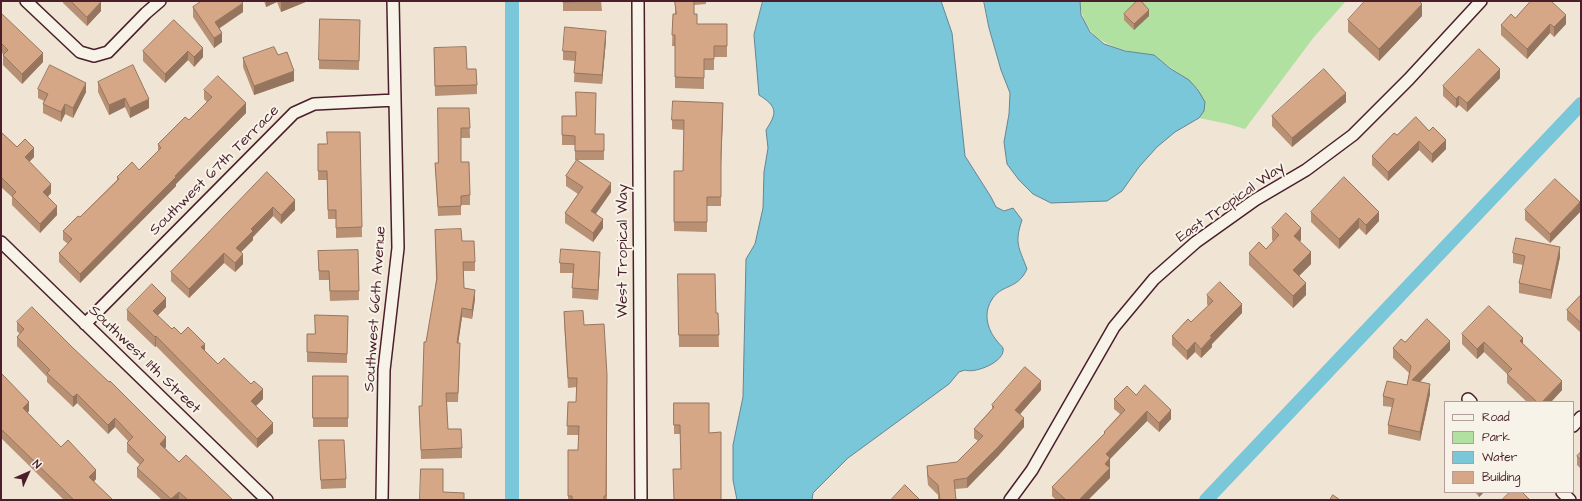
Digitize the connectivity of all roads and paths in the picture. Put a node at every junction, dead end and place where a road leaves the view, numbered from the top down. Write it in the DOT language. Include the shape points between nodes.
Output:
graph roads {
  1 [pos="26,1"];
  2 [pos="160,1"];
  3 [pos="393,1"];
  4 [pos="638,1"];
  5 [pos="1481,1"];
  6 [pos="395,100"];
  7 [pos="1,242"];
  8 [pos="85,324"];
  9 [pos="1581,417"];
  10 [pos="1574,425"];
  11 [pos="267,500"];
  12 [pos="382,500"];
  13 [pos="641,500"];
  14 [pos="1010,500"];
  1 -- 2 [label="street" via="80,52 94,56 108,52"];
  3 -- 6 [label="street, Southwest 66th Avenue"];
  4 -- 13 [label="street, West Tropical Way"];
  5 -- 14 [label="street, East Tropical Way" via="1353,135 1306,170 1255,200 1196,242 1154,279 1114,327 1032,470"];
  6 -- 8 [label="street, Southwest 67th Terrace" via="314,104 294,113"];
  6 -- 12 [label="street, Southwest 66th Avenue" via="398,248 384,370"];
  7 -- 8 [label="street, Southwest 11th Street"];
  8 -- 11 [label="street, Southwest 11th Street"];
  9 -- 10 [label="street"];
}
